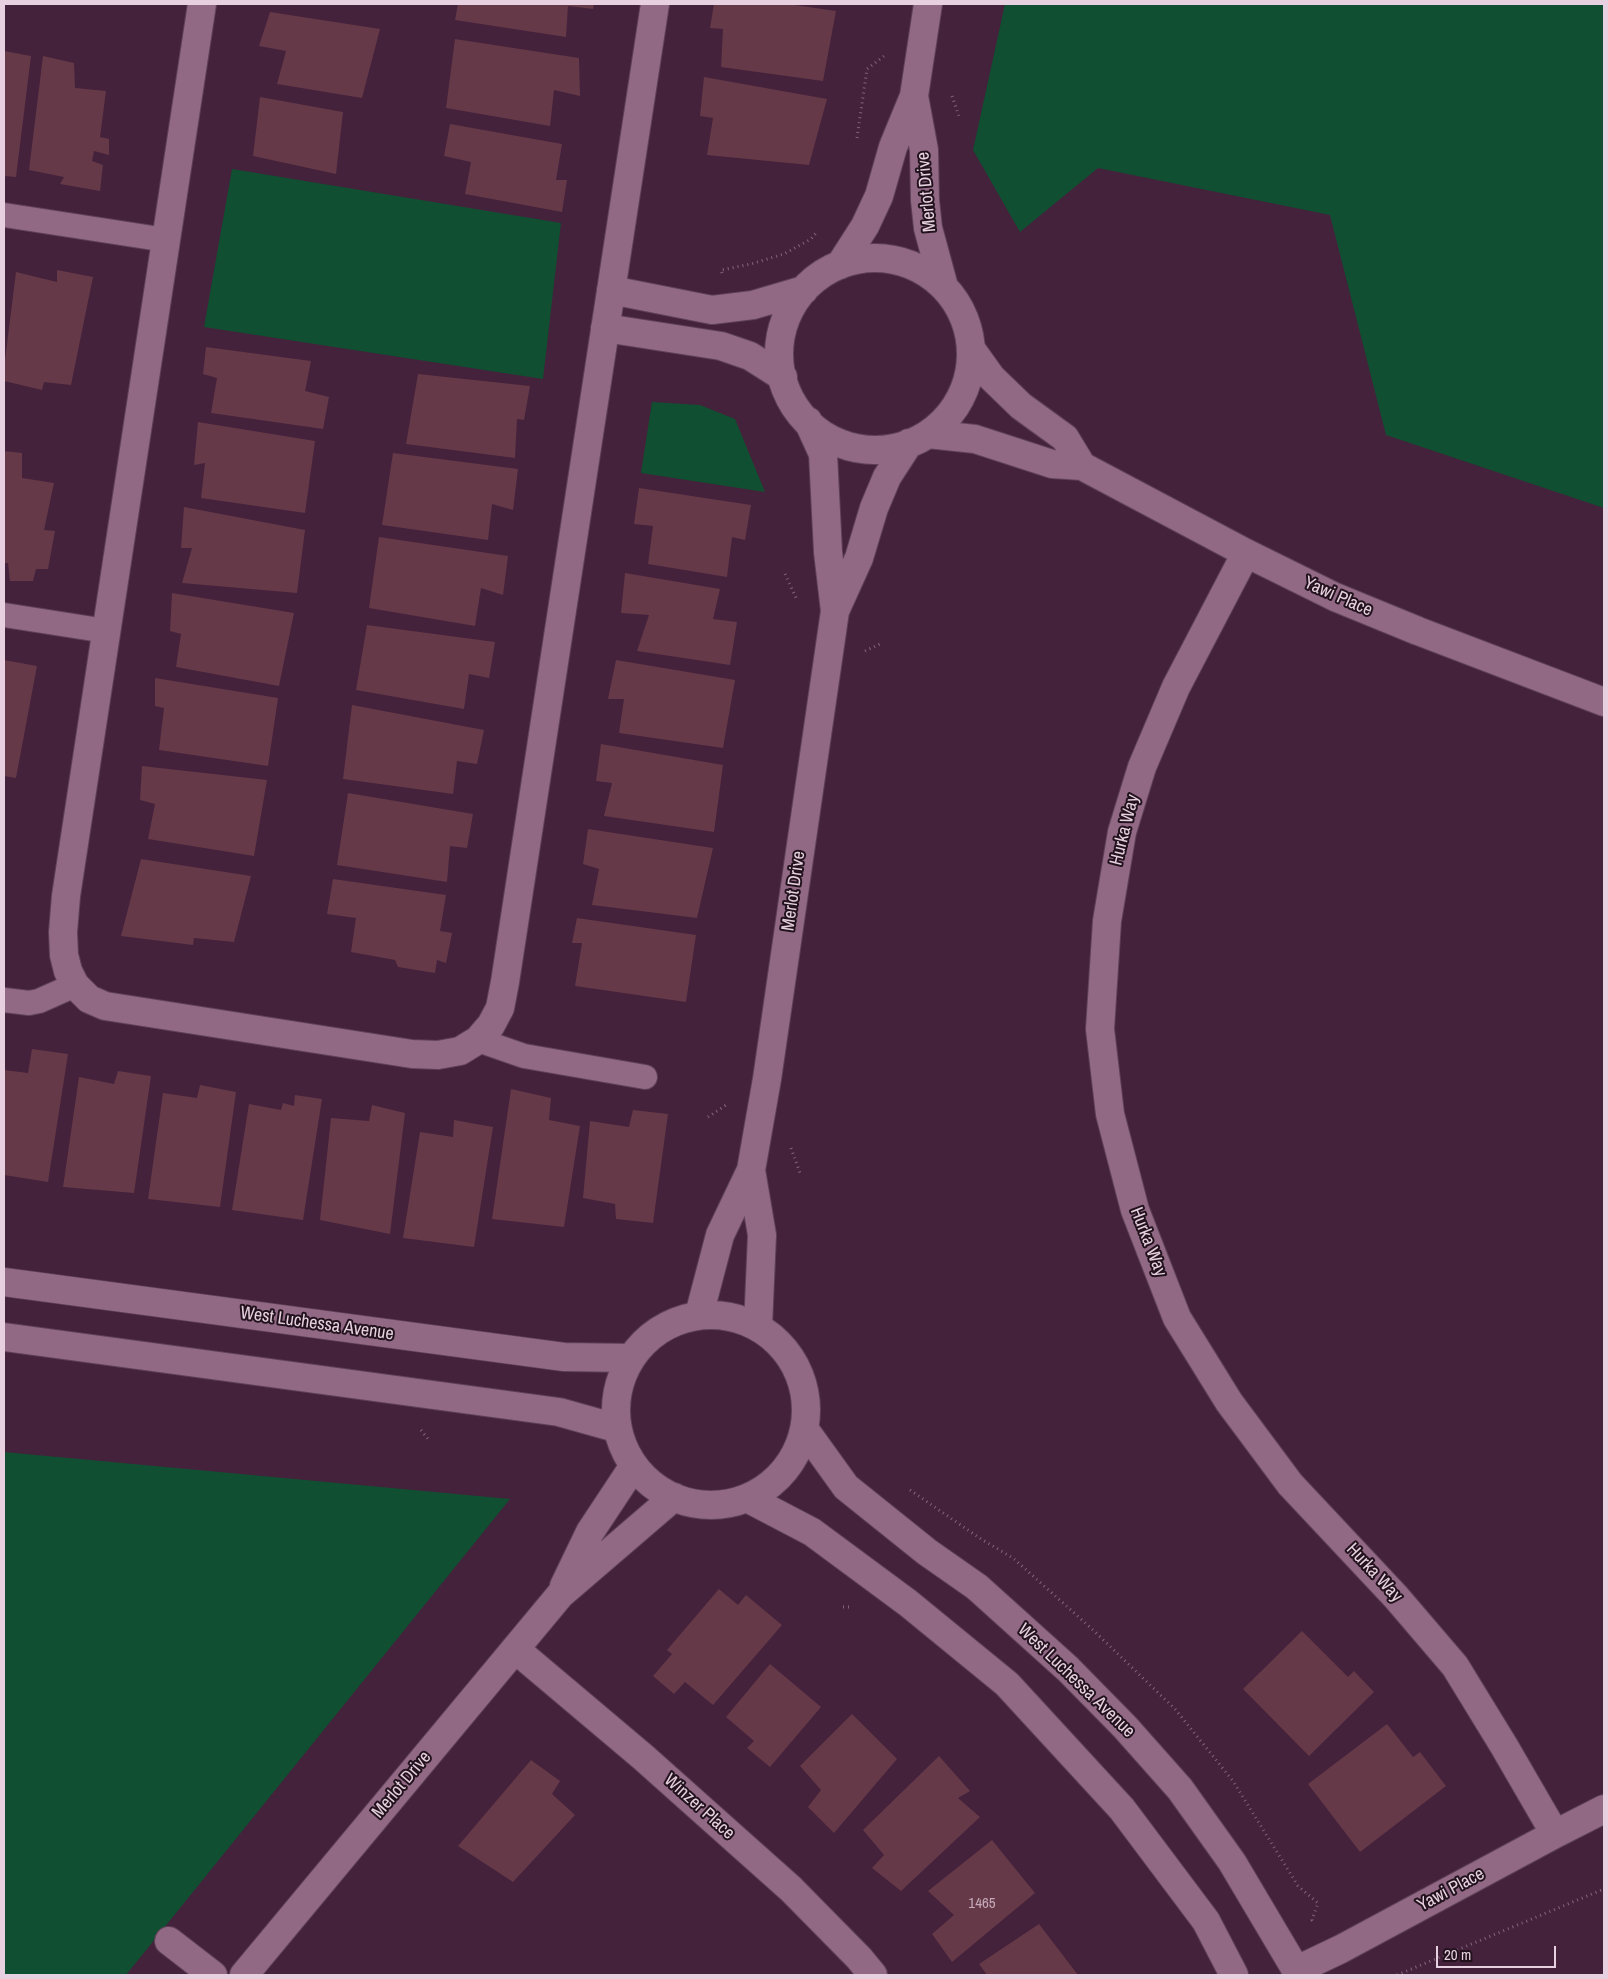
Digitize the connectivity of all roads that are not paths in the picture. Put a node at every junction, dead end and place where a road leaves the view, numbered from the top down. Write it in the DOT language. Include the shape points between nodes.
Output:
graph roads {
  1 [pos="202,4"];
  2 [pos="655,4"];
  3 [pos="928,4"];
  4 [pos="914,96"];
  5 [pos="4,215"];
  6 [pos="166,240"];
  7 [pos="840,265"];
  8 [pos="944,287"];
  9 [pos="611,290"];
  10 [pos="804,290"];
  11 [pos="605,328"];
  12 [pos="970,350"];
  13 [pos="783,377"];
  14 [pos="808,421"];
  15 [pos="919,438"];
  16 [pos="1082,466"];
  17 [pos="1246,553"];
  18 [pos="835,611"];
  19 [pos="4,615"];
  20 [pos="106,631"];
  21 [pos="1604,702"];
  22 [pos="75,985"];
  23 [pos="4,1000"];
  24 [pos="478,1040"];
  25 [pos="645,1077"];
  26 [pos="751,1170"];
  27 [pos="4,1282"];
  28 [pos="699,1315"];
  29 [pos="758,1326"];
  30 [pos="4,1337"];
  31 [pos="631,1358"];
  32 [pos="616,1428"];
  33 [pos="805,1430"];
  34 [pos="633,1467"];
  35 [pos="674,1498"];
  36 [pos="749,1498"];
  37 [pos="560,1595"];
  38 [pos="515,1650"];
  39 [pos="1604,1809"];
  40 [pos="1555,1834"];
  41 [pos="169,1941"];
  42 [pos="1298,1973"];
  43 [pos="213,1975"];
  44 [pos="244,1975"];
  45 [pos="873,1975"];
  46 [pos="1234,1975"];
  1 -- 6 [label="street"];
  2 -- 9 [label="street"];
  3 -- 4 [label="street, Merlot Drive"];
  4 -- 7 [label="street, Merlot Drive" via="892,147 879,196 865,226"];
  4 -- 8 [label="street, Merlot Drive" via="924,150 924,200 928,228"];
  5 -- 6 [label="lane"];
  6 -- 20 [label="street"];
  7 -- 8 [label="street, Merlot Drive" via="876,258 900,261 921,269"];
  7 -- 10 [label="street, Merlot Drive" via="828,270"];
  8 -- 12 [label="street, Merlot Drive" via="962,311"];
  9 -- 10 [label="street" via="712,310 753,305"];
  9 -- 11 [label="street"];
  10 -- 13 [label="street, Merlot Drive" via="791,307 780,337"];
  11 -- 13 [label="street" via="721,346 750,356"];
  11 -- 24 [label="street" via="505,982 500,1008"];
  12 -- 15 [label="street, Merlot Drive" via="971,367 965,390 953,411 936,428"];
  12 -- 16 [label="street" via="991,377 1021,406 1065,438"];
  13 -- 14 [label="street, Merlot Drive" via="789,398"];
  14 -- 15 [label="street, Merlot Drive" via="830,439 860,449 892,449"];
  14 -- 18 [label="street, Merlot Drive" via="823,454"];
  15 -- 16 [label="street" via="975,439 1052,464"];
  15 -- 18 [label="street, Merlot Drive" via="887,477 859,558"];
  16 -- 17 [label="street, Yawi Place"];
  17 -- 21 [label="street, Yawi Place" via="1335,597"];
  17 -- 40 [label="street, Hurka Way" via="1176,687 1142,767 1122,832 1107,920 1100,1029 1110,1114 1135,1210 1177,1318 1229,1402 1290,1484 1396,1597 1454,1666"];
  18 -- 26 [label="street, Merlot Drive"];
  19 -- 20 [label="lane"];
  20 -- 22 [label="street" via="66,896 64,955"];
  22 -- 23 [label="lane" via="39,1001"];
  22 -- 24 [label="street" via="89,999 105,1006 412,1054 438,1055 460,1051"];
  24 -- 25 [label="lane" via="524,1056"];
  26 -- 28 [label="street, Merlot Drive" via="720,1235"];
  26 -- 29 [label="street, Merlot Drive" via="762,1235"];
  27 -- 31 [label="street, West Luchessa Avenue" via="564,1357"];
  28 -- 29 [label="street" via="730,1316"];
  28 -- 31 [label="street" via="668,1324 641,1344"];
  29 -- 33 [label="street" via="782,1346 798,1371 807,1400"];
  30 -- 32 [label="street" via="559,1412"];
  31 -- 32 [label="street" via="623,1372 615,1404"];
  32 -- 34 [label="street"];
  33 -- 36 [label="street" via="794,1459 775,1482"];
  33 -- 42 [label="street, West Luchessa Avenue" via="846,1487 927,1552 977,1587 1068,1669 1125,1727 1180,1789 1232,1862"];
  34 -- 35 [label="street" via="657,1490"];
  34 -- 37 [label="street, Merlot Drive" via="590,1532"];
  35 -- 36 [label="street" via="687,1503 720,1506"];
  35 -- 37 [label="street, Merlot Drive"];
  36 -- 46 [label="street" via="812,1532 908,1603 1007,1684 1122,1809 1206,1921"];
  37 -- 38 [label="street, Merlot Drive"];
  38 -- 44 [label="street, Merlot Drive"];
  38 -- 45 [label="street, Winzer Place" via="643,1757 791,1889"];
  39 -- 40 [label="street, Yawi Place"];
  40 -- 42 [label="street, Yawi Place"];
  41 -- 43 [label="street"];
}
